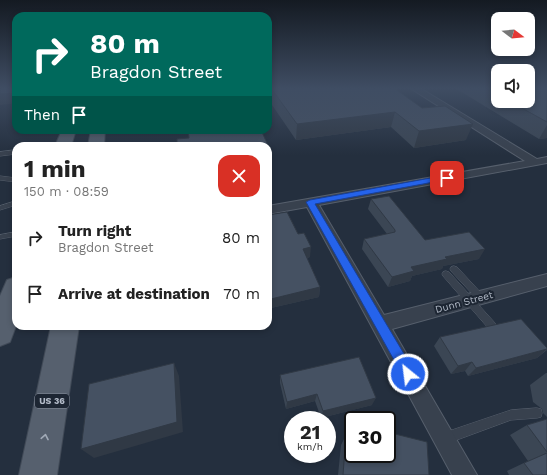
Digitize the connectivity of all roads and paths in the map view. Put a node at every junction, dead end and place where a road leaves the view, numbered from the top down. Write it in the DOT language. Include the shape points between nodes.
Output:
graph roads {
  1 [pos="450,110"];
  2 [pos="12,152"];
  3 [pos="0,154"];
  4 [pos="547,160"];
  5 [pos="535,162"];
  6 [pos="0,178"];
  7 [pos="12,180"];
  8 [pos="310,202"];
  9 [pos="12,204"];
  10 [pos="0,208"];
  11 [pos="272,209"];
  12 [pos="12,235"];
  13 [pos="0,237"];
  14 [pos="454,269"];
  15 [pos="446,274"];
  16 [pos="547,280"];
  17 [pos="12,298"];
  18 [pos="475,299"];
  19 [pos="380,324"];
  20 [pos="492,326"];
  21 [pos="64,330"];
  22 [pos="0,333"];
  23 [pos="538,413"];
  24 [pos="445,438"];
  25 [pos="38,475"];
  26 [pos="465,475"];
  1 -- 5 [label="street"];
  2 -- 3 [label="lane"];
  4 -- 5 [label="street"];
  5 -- 8 [label="street"];
  6 -- 7 [label="lane"];
  8 -- 11 [label="street"];
  8 -- 19 [label="street"];
  9 -- 10 [label="lane"];
  12 -- 13 [label="lane"];
  14 -- 18 [label="lane"];
  15 -- 18 [label="lane"];
  16 -- 18 [label="street, Dunn Street"];
  17 -- 22 [label="main road"];
  18 -- 19 [label="street, Dunn Street"];
  18 -- 20 [label="lane"];
  19 -- 24 [label="street"];
  25 -- 21 [label="main road, US 36, one-way"];
  23 -- 24 [label="lane" via="511,414"];
  24 -- 26 [label="street"];
}
